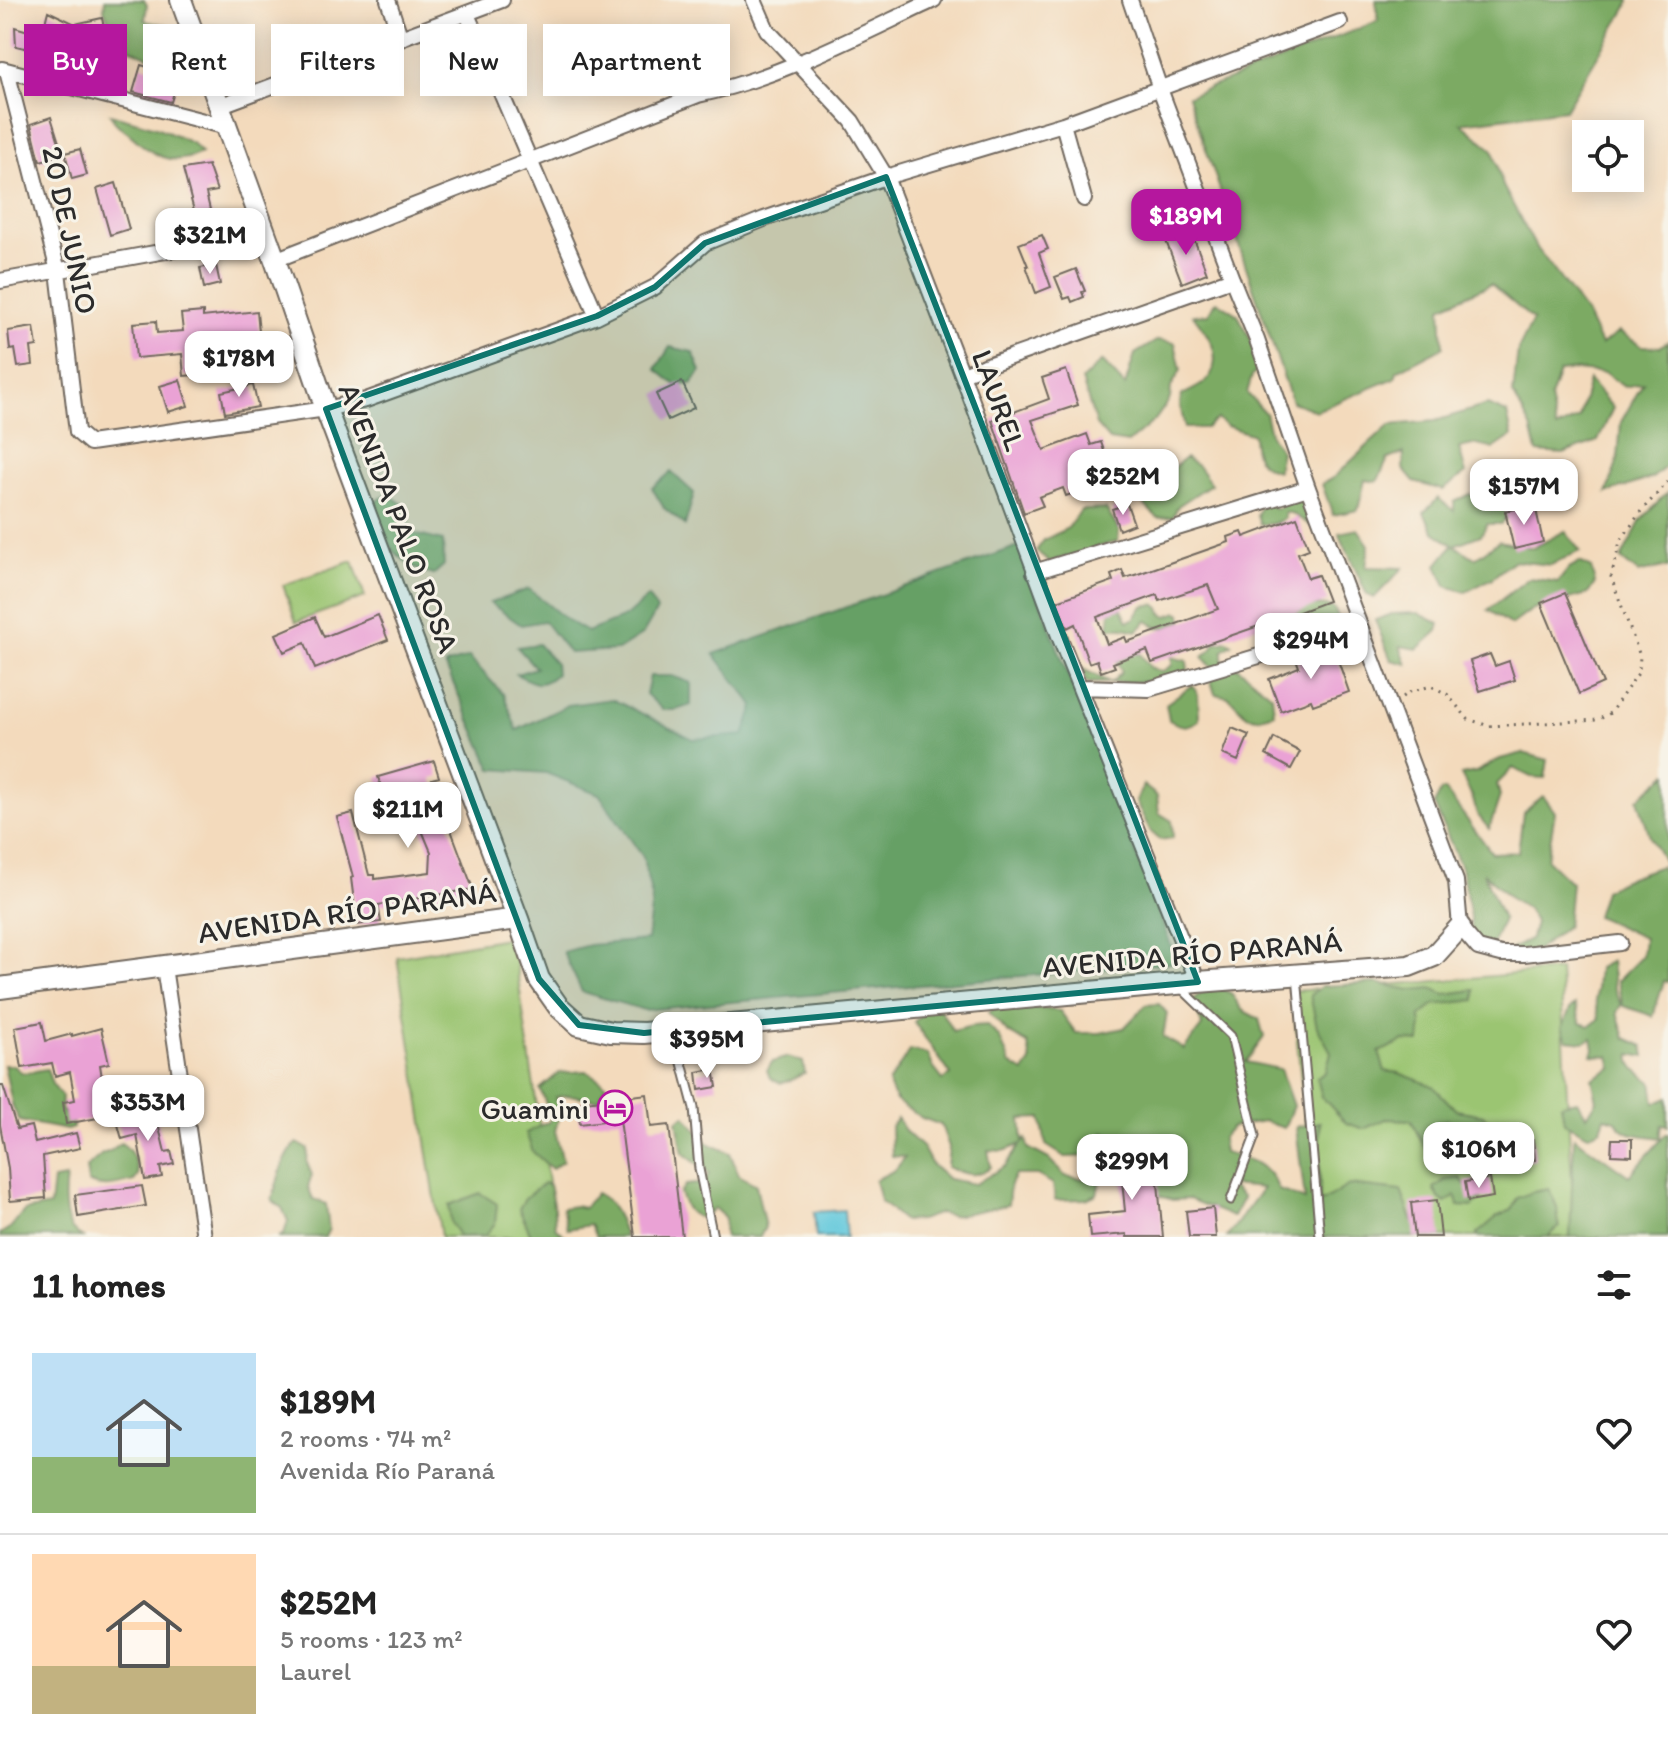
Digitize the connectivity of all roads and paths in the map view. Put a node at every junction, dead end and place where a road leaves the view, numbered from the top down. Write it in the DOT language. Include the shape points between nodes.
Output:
graph roads {
  1 [pos="181,0"];
  2 [pos="388,0"];
  3 [pos="502,0"];
  4 [pos="754,0"];
  5 [pos="934,0"];
  6 [pos="1130,0"];
  7 [pos="467,14"];
  8 [pos="1340,22"];
  9 [pos="396,24"];
  10 [pos="404,38"];
  11 [pos="800,63"];
  12 [pos="4,70"];
  13 [pos="271,87"];
  14 [pos="1160,89"];
  15 [pos="219,106"];
  16 [pos="1063,124"];
  17 [pos="227,127"];
  18 [pos="530,161"];
  19 [pos="886,177"];
  20 [pos="1084,199"];
  21 [pos="265,233"];
  22 [pos="275,260"];
  23 [pos="58,271"];
  24 [pos="1232,279"];
  25 [pos="0,281"];
  26 [pos="597,316"];
  27 [pos="962,374"];
  28 [pos="326,409"];
  29 [pos="1668,482"];
  30 [pos="1308,488"];
  31 [pos="1034,572"];
  32 [pos="1359,626"];
  33 [pos="1080,687"];
  34 [pos="1390,706"];
  35 [pos="518,919"];
  36 [pos="1460,927"];
  37 [pos="1620,943"];
  38 [pos="164,967"];
  39 [pos="1297,974"];
  40 [pos="1198,982"];
  41 [pos="1177,984"];
  42 [pos="0,988"];
  43 [pos="673,1031"];
  44 [pos="1231,1200"];
  45 [pos="204,1237"];
  46 [pos="713,1237"];
  47 [pos="1320,1237"];
  1 -- 15 [label="main road, AVENIDA PALO ROSA"];
  2 -- 9 [label="street"];
  3 -- 7 [label="street"];
  4 -- 11 [label="street, LAUREL" via="767,30"];
  5 -- 11 [label="street"];
  6 -- 14 [label="street"];
  7 -- 10 [label="street"];
  7 -- 18 [label="street"];
  8 -- 14 [label="street"];
  11 -- 18 [label="street" via="698,95"];
  11 -- 19 [label="street, LAUREL" via="852,121"];
  12 -- 17 [label="street"];
  12 -- 23 [label="street, 20 DE JUNIO"];
  13 -- 15 [label="street"];
  14 -- 16 [label="street"];
  14 -- 24 [label="street"];
  15 -- 17 [label="main road, AVENIDA PALO ROSA"];
  16 -- 19 [label="street"];
  16 -- 20 [label="street"];
  17 -- 21 [label="main road, AVENIDA PALO ROSA"];
  18 -- 22 [label="street"];
  18 -- 26 [label="street"];
  19 -- 26 [label="street" via="705,243 655,287"];
  19 -- 27 [label="street, LAUREL"];
  21 -- 22 [label="main road, AVENIDA PALO ROSA"];
  21 -- 23 [label="street"];
  22 -- 28 [label="main road, AVENIDA PALO ROSA"];
  23 -- 25 [label="street"];
  23 -- 28 [label="street, 20 DE JUNIO" via="77,432 90,443"];
  24 -- 27 [label="street"];
  24 -- 30 [label="street"];
  26 -- 28 [label="street" via="366,400"];
  27 -- 31 [label="street, LAUREL"];
  28 -- 35 [label="main road, AVENIDA PALO ROSA"];
  29 -- 34 [label="path" via="1620,542 1611,577 1640,656 1639,672 1610,713 1598,720 1489,726 1468,719 1447,694 1431,686"];
  30 -- 31 [label="street"];
  30 -- 32 [label="street"];
  31 -- 33 [label="street, LAUREL"];
  32 -- 33 [label="street" via="1149,689"];
  32 -- 34 [label="street"];
  33 -- 40 [label="street, LAUREL"];
  34 -- 36 [label="street" via="1456,881"];
  35 -- 38 [label="main road, AVENIDA RÍO PARANÁ"];
  35 -- 43 [label="main road, AVENIDA RÍO PARANÁ" via="539,979 579,1025 611,1032"];
  36 -- 37 [label="street" via="1478,948 1501,954"];
  36 -- 39 [label="main road, AVENIDA RÍO PARANÁ" via="1434,956 1409,966"];
  38 -- 42 [label="main road, AVENIDA RÍO PARANÁ"];
  38 -- 45 [label="street"];
  39 -- 40 [label="main road, AVENIDA RÍO PARANÁ"];
  39 -- 47 [label="lane"];
  40 -- 41 [label="main road, AVENIDA RÍO PARANÁ"];
  41 -- 43 [label="main road, AVENIDA RÍO PARANÁ"];
  41 -- 44 [label="lane" via="1231,1036 1255,1136"];
  43 -- 46 [label="lane" via="694,1108"];
}
